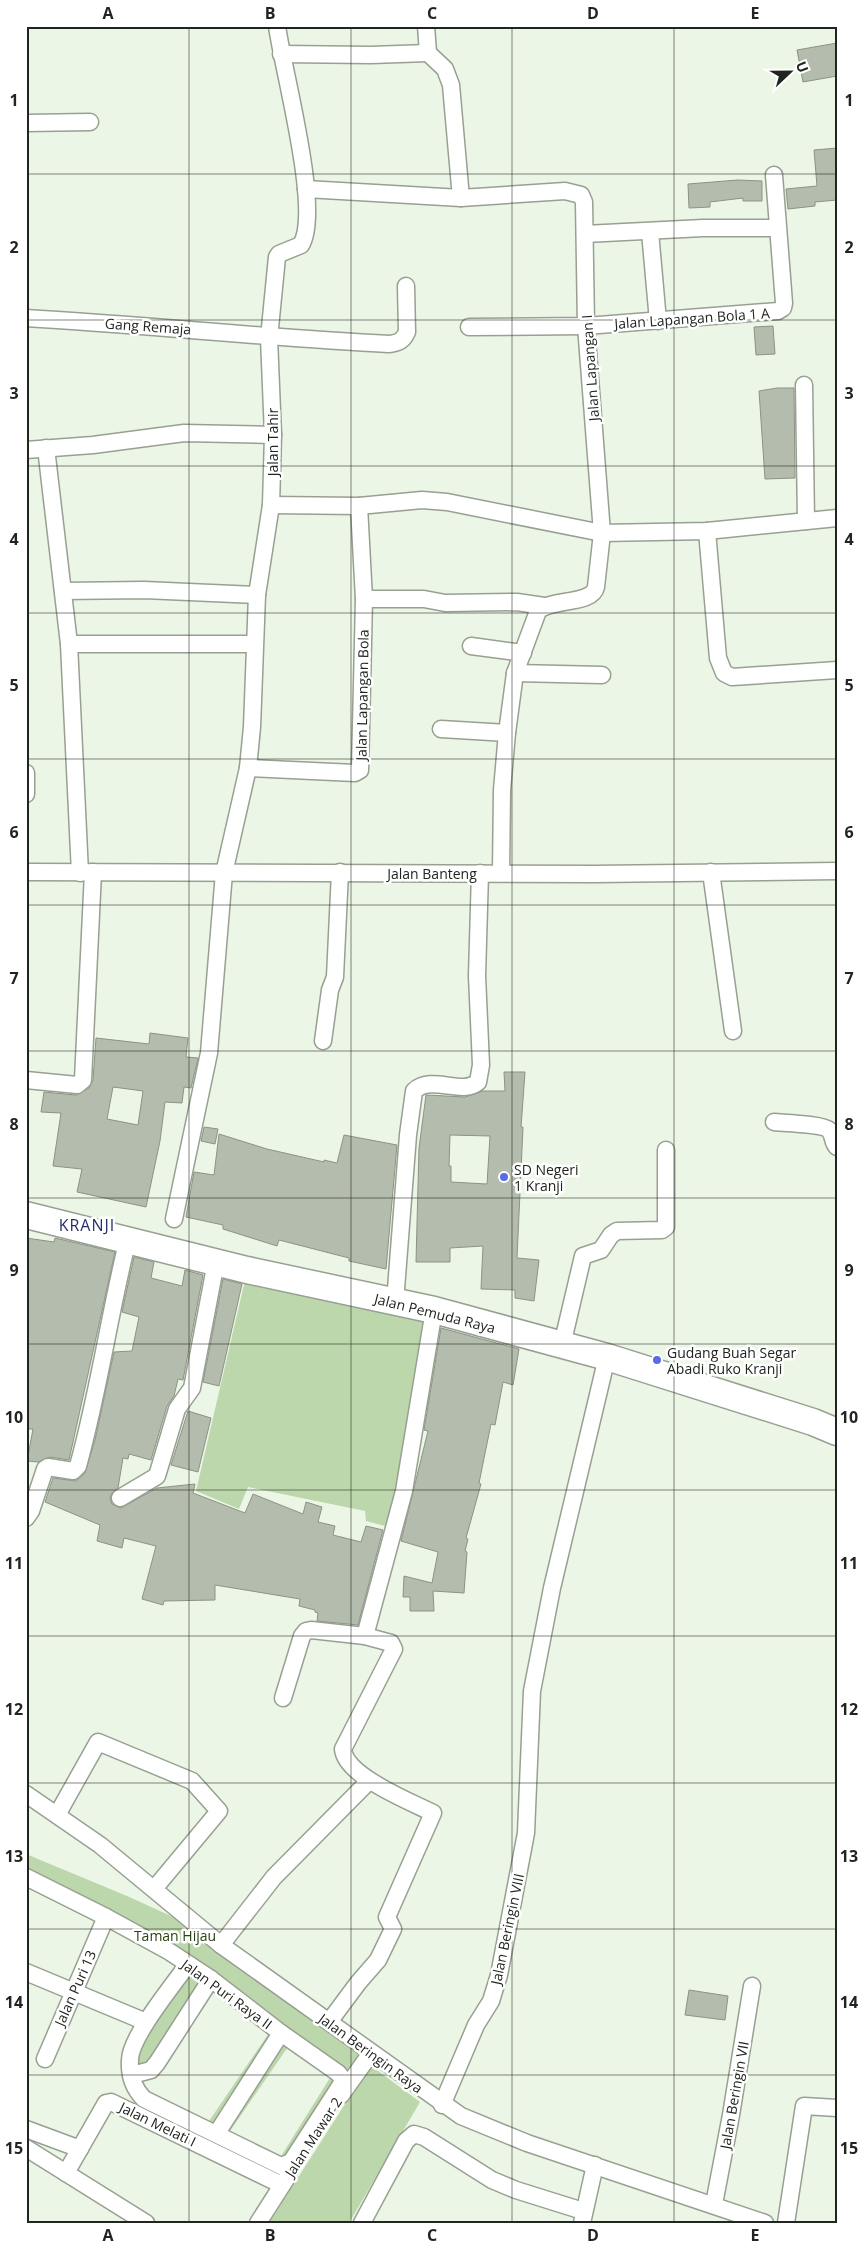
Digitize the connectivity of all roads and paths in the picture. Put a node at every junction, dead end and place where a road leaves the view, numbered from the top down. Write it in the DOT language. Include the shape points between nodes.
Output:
graph roads {
  1 [pos="277,26"];
  2 [pos="426,26"];
  3 [pos="428,53"];
  4 [pos="281,54"];
  5 [pos="90,122"];
  6 [pos="26,123"];
  7 [pos="774,175"];
  8 [pos="306,189"];
  9 [pos="461,198"];
  10 [pos="776,228"];
  11 [pos="650,232"];
  12 [pos="585,234"];
  13 [pos="406,286"];
  14 [pos="26,318"];
  15 [pos="658,320"];
  16 [pos="586,326"];
  17 [pos="469,327"];
  18 [pos="269,338"];
  19 [pos="804,385"];
  20 [pos="273,435"];
  21 [pos="46,448"];
  22 [pos="26,450"];
  23 [pos="271,505"];
  24 [pos="359,506"];
  25 [pos="837,518"];
  26 [pos="806,521"];
  27 [pos="707,531"];
  28 [pos="602,533"];
  29 [pos="63,591"];
  30 [pos="257,595"];
  31 [pos="364,599"];
  32 [pos="544,606"];
  33 [pos="68,644"];
  34 [pos="254,644"];
  35 [pos="471,646"];
  36 [pos="523,652"];
  37 [pos="837,670"];
  38 [pos="515,673"];
  39 [pos="602,675"];
  40 [pos="441,729"];
  41 [pos="507,733"];
  42 [pos="248,768"];
  43 [pos="26,773"];
  44 [pos="26,794"];
  45 [pos="837,871"];
  46 [pos="26,872"];
  47 [pos="86,872"];
  48 [pos="340,872"];
  49 [pos="711,872"];
  50 [pos="480,873"];
  51 [pos="501,873"];
  52 [pos="224,874"];
  53 [pos="733,1031"];
  54 [pos="323,1041"];
  55 [pos="26,1080"];
  56 [pos="774,1122"];
  57 [pos="837,1147"];
  58 [pos="666,1150"];
  59 [pos="26,1215"];
  60 [pos="174,1219"];
  61 [pos="128,1240"];
  62 [pos="216,1262"];
  63 [pos="395,1302"];
  64 [pos="434,1310"];
  65 [pos="562,1345"];
  66 [pos="607,1357"];
  67 [pos="837,1432"];
  68 [pos="120,1498"];
  69 [pos="26,1518"];
  70 [pos="365,1636"];
  71 [pos="283,1698"];
  72 [pos="369,1782"];
  73 [pos="26,1794"];
  74 [pos="57,1815"];
  75 [pos="28,1881"];
  76 [pos="154,1889"];
  77 [pos="106,1917"];
  78 [pos="221,1945"];
  79 [pos="188,1964"];
  80 [pos="26,1972"];
  81 [pos="211,1979"];
  82 [pos="752,1986"];
  83 [pos="73,1991"];
  84 [pos="146,2022"];
  85 [pos="330,2022"];
  86 [pos="281,2033"];
  87 [pos="371,2053"];
  88 [pos="45,2059"];
  89 [pos="132,2075"];
  90 [pos="442,2105"];
  91 [pos="837,2108"];
  92 [pos="26,2129"];
  93 [pos="217,2134"];
  94 [pos="26,2148"];
  95 [pos="80,2149"];
  96 [pos="594,2169"];
  97 [pos="66,2172"];
  98 [pos="282,2185"];
  99 [pos="714,2204"];
  100 [pos="582,2217"];
  101 [pos="146,2223"];
  102 [pos="258,2223"];
  103 [pos="362,2223"];
  104 [pos="765,2223"];
  105 [pos="786,2223"];
  1 -- 4 [label="street, Jalan Tahir"];
  2 -- 3 [label="street"];
  3 -- 4 [label="street"];
  3 -- 9 [label="street" via="445,69 451,84"];
  4 -- 8 [label="street, Jalan Tahir" via="299,137"];
  5 -- 6 [label="street"];
  7 -- 10 [label="street, Jalan Lapangan Bola 1 A"];
  8 -- 9 [label="street"];
  8 -- 18 [label="street, Jalan Tahir" via="308,218 304,241 277,257"];
  9 -- 12 [label="street, Jalan Lapangan I" via="564,191 581,195"];
  10 -- 11 [label="street"];
  10 -- 15 [label="street, Jalan Lapangan Bola 1 A" via="784,303 778,312"];
  11 -- 12 [label="street"];
  11 -- 15 [label="street"];
  12 -- 16 [label="street, Jalan Lapangan I"];
  13 -- 18 [label="street, Gang Remaja" via="407,332 398,343"];
  14 -- 18 [label="street, Gang Remaja" via="182,328"];
  15 -- 16 [label="street, Jalan Lapangan Bola 1 A"];
  16 -- 17 [label="street, Jalan Lapangan Bola 1 A"];
  16 -- 28 [label="street, Jalan Lapangan I"];
  18 -- 20 [label="street, Jalan Tahir"];
  19 -- 26 [label="street"];
  20 -- 21 [label="street" via="184,433"];
  20 -- 23 [label="street, Jalan Tahir"];
  21 -- 22 [label="street"];
  21 -- 29 [label="street"];
  23 -- 24 [label="street"];
  23 -- 30 [label="street, Jalan Tahir"];
  24 -- 28 [label="street" via="422,500 447,502"];
  24 -- 31 [label="street, Jalan Lapangan Bola"];
  25 -- 26 [label="street"];
  26 -- 27 [label="street"];
  27 -- 28 [label="street"];
  27 -- 37 [label="street" via="718,658 724,672 732,677"];
  28 -- 32 [label="street, Jalan Lapangan I" via="595,592 590,597"];
  29 -- 30 [label="street" via="144,590"];
  29 -- 33 [label="street"];
  30 -- 34 [label="street, Jalan Tahir"];
  31 -- 32 [label="street" via="517,602"];
  31 -- 42 [label="street, Jalan Lapangan Bola" via="360,770 355,773"];
  32 -- 36 [label="street" via="538,611"];
  33 -- 34 [label="street"];
  33 -- 47 [label="street"];
  34 -- 42 [label="street, Jalan Tahir"];
  35 -- 36 [label="street"];
  36 -- 38 [label="street"];
  38 -- 39 [label="street"];
  38 -- 41 [label="street"];
  40 -- 41 [label="street"];
  41 -- 51 [label="street" via="502,790"];
  42 -- 52 [label="street, Jalan Tahir"];
  43 -- 44 [label="street"];
  45 -- 49 [label="street, Jalan Banteng"];
  46 -- 47 [label="street, Jalan Banteng"];
  47 -- 52 [label="street, Jalan Banteng"];
  47 -- 55 [label="street" via="83,1080 77,1085"];
  48 -- 50 [label="street, Jalan Banteng"];
  48 -- 52 [label="street, Jalan Banteng"];
  48 -- 54 [label="street" via="335,977 330,990"];
  49 -- 51 [label="street, Jalan Banteng"];
  49 -- 53 [label="street"];
  50 -- 51 [label="street, Jalan Banteng"];
  50 -- 63 [label="street" via="479,1077 478,1082 469,1087 426,1084 414,1091"];
  52 -- 60 [label="street, Jalan Tahir" via="209,1053"];
  56 -- 57 [label="street" via="825,1128 832,1134"];
  58 -- 65 [label="street" via="666,1227 662,1230 617,1231 601,1250 583,1256"];
  59 -- 61 [label="main road, Jalan Pemuda Raya"];
  61 -- 62 [label="main road, Jalan Pemuda Raya"];
  61 -- 69 [label="street" via="110,1315 94,1409 78,1466 73,1471 48,1466 44,1469"];
  62 -- 63 [label="main road, Jalan Pemuda Raya"];
  62 -- 68 [label="street" via="192,1388 177,1409 157,1476"];
  63 -- 64 [label="main road, Jalan Pemuda Raya"];
  64 -- 65 [label="main road, Jalan Pemuda Raya"];
  64 -- 70 [label="street" via="404,1491"];
  65 -- 66 [label="main road, Jalan Pemuda Raya"];
  66 -- 67 [label="main road, Jalan Pemuda Raya"];
  66 -- 90 [label="street, Jalan Beringin VIII" via="552,1588 532,1691 526,1833 499,1975"];
  70 -- 71 [label="street" via="306,1631"];
  70 -- 72 [label="street" via="391,1642 394,1647 343,1749 356,1770"];
  72 -- 78 [label="street" via="274,1876"];
  72 -- 85 [label="street" via="433,1814 387,1917 393,1929 382,1952"];
  73 -- 74 [label="street, Jalan Beringin Raya"];
  74 -- 76 [label="street, Jalan Beringin Raya"];
  74 -- 76 [label="street" via="98,1742 192,1781 219,1810"];
  75 -- 77 [label="street, Jalan Puri Raya II"];
  76 -- 78 [label="street, Jalan Beringin Raya"];
  77 -- 79 [label="street, Jalan Puri Raya II"];
  77 -- 83 [label="street, Jalan Puri 13"];
  78 -- 85 [label="street, Jalan Beringin Raya"];
  79 -- 81 [label="street, Jalan Puri Raya II"];
  79 -- 84 [label="street"];
  80 -- 83 [label="street"];
  81 -- 86 [label="street, Jalan Puri Raya II"];
  81 -- 89 [label="street" via="157,2063 151,2070"];
  82 -- 99 [label="street, Jalan Beringin VII"];
  83 -- 84 [label="street"];
  83 -- 88 [label="street, Jalan Puri 13"];
  84 -- 89 [label="street" via="129,2060"];
  85 -- 87 [label="street, Jalan Beringin Raya"];
  86 -- 93 [label="street"];
  86 -- 93 [label="street, Jalan Puri Raya II" via="338,2073 342,2083 287,2165 281,2166"];
  87 -- 90 [label="street, Jalan Beringin Raya"];
  87 -- 98 [label="street, Jalan Mawar 2"];
  89 -- 93 [label="street" via="134,2086 144,2099"];
  90 -- 96 [label="street, Jalan Beringin Raya" via="461,2116"];
  91 -- 105 [label="street" via="804,2106"];
  92 -- 95 [label="street"];
  94 -- 97 [label="street"];
  95 -- 97 [label="street, Jalan Melati I"];
  95 -- 98 [label="street, Jalan Melati I" via="106,2103 111,2102"];
  96 -- 99 [label="street, Jalan Beringin Raya"];
  96 -- 100 [label="street"];
  97 -- 101 [label="street"];
  98 -- 102 [label="street, Jalan Mawar 2"];
  99 -- 104 [label="street, Jalan Beringin Raya"];
  100 -- 103 [label="street" via="492,2180 414,2134 406,2141"];
}
